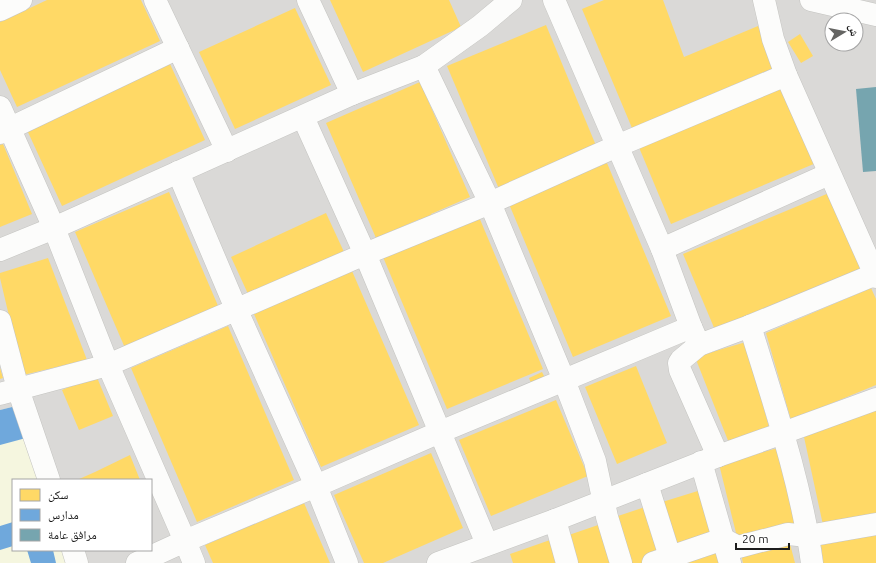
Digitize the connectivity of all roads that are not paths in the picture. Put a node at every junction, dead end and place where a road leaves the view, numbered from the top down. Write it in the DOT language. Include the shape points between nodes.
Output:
graph roads {
  1 [pos="21,0"];
  2 [pos="155,0"];
  3 [pos="308,0"];
  4 [pos="511,0"];
  5 [pos="554,0"];
  6 [pos="764,0"];
  7 [pos="816,0"];
  8 [pos="0,10"];
  9 [pos="876,15"];
  10 [pos="178,48"];
  11 [pos="424,66"];
  12 [pos="786,75"];
  13 [pos="352,94"];
  14 [pos="0,107"];
  15 [pos="303,117"];
  16 [pos="5,131"];
  17 [pos="617,146"];
  18 [pos="227,151"];
  19 [pos="178,172"];
  20 [pos="829,174"];
  21 [pos="490,203"];
  22 [pos="54,228"];
  23 [pos="662,249"];
  24 [pos="0,250"];
  25 [pos="365,254"];
  26 [pos="876,275"];
  27 [pos="237,311"];
  28 [pos="0,321"];
  29 [pos="750,326"];
  30 [pos="695,336"];
  31 [pos="108,365"];
  32 [pos="564,380"];
  33 [pos="9,392"];
  34 [pos="876,398"];
  35 [pos="440,432"];
  36 [pos="783,433"];
  37 [pos="709,459"];
  38 [pos="49,479"];
  39 [pos="647,484"];
  40 [pos="316,486"];
  41 [pos="604,500"];
  42 [pos="554,520"];
  43 [pos="876,524"];
  44 [pos="808,536"];
  45 [pos="723,539"];
  46 [pos="185,541"];
  47 [pos="487,544"];
  48 [pos="73,551"];
  49 [pos="665,561"];
  50 [pos="445,562"];
  51 [pos="77,563"];
  52 [pos="137,563"];
  53 [pos="194,563"];
  54 [pos="347,563"];
  55 [pos="567,563"];
  56 [pos="621,563"];
  57 [pos="730,563"];
  58 [pos="812,563"];
  1 -- 8 [label="street"];
  2 -- 10 [label="street"];
  3 -- 13 [label="street"];
  4 -- 11 [label="street"];
  5 -- 17 [label="street"];
  6 -- 12 [label="street" via="773,39"];
  7 -- 9 [label="street"];
  10 -- 16 [label="street"];
  10 -- 18 [label="street"];
  11 -- 13 [label="street"];
  11 -- 21 [label="street"];
  12 -- 17 [label="street"];
  12 -- 20 [label="street"];
  13 -- 15 [label="street"];
  14 -- 16 [label="street"];
  15 -- 18 [label="street"];
  15 -- 25 [label="street"];
  16 -- 22 [label="street"];
  17 -- 21 [label="street"];
  17 -- 23 [label="street"];
  18 -- 19 [label="street"];
  19 -- 22 [label="street"];
  19 -- 27 [label="street"];
  20 -- 23 [label="street"];
  20 -- 26 [label="street"];
  21 -- 25 [label="street"];
  21 -- 32 [label="street"];
  22 -- 24 [label="street"];
  22 -- 31 [label="street"];
  23 -- 30 [label="street"];
  25 -- 27 [label="street"];
  25 -- 35 [label="street"];
  26 -- 29 [label="street"];
  27 -- 31 [label="street"];
  27 -- 40 [label="street"];
  28 -- 33 [label="street"];
  29 -- 30 [label="street"];
  29 -- 36 [label="street"];
  30 -- 32 [label="street"];
  30 -- 37 [label="street" via="679,363"];
  31 -- 33 [label="street"];
  31 -- 46 [label="street"];
  32 -- 35 [label="street"];
  32 -- 41 [label="street" via="595,461"];
  33 -- 38 [label="street"];
  34 -- 36 [label="street"];
  35 -- 40 [label="street"];
  35 -- 47 [label="street"];
  36 -- 37 [label="street"];
  36 -- 44 [label="street"];
  37 -- 39 [label="street"];
  37 -- 45 [label="street"];
  39 -- 41 [label="street"];
  39 -- 49 [label="street"];
  40 -- 46 [label="street"];
  40 -- 54 [label="street"];
  41 -- 42 [label="street"];
  41 -- 56 [label="street"];
  42 -- 47 [label="street"];
  42 -- 55 [label="street"];
  43 -- 44 [label="street"];
  44 -- 45 [label="street" via="788,534 738,547"];
  44 -- 58 [label="street"];
  45 -- 49 [label="street"];
  45 -- 57 [label="street"];
  46 -- 52 [label="street"];
  46 -- 53 [label="street"];
  47 -- 50 [label="street"];
  48 -- 51 [label="street"];
}
